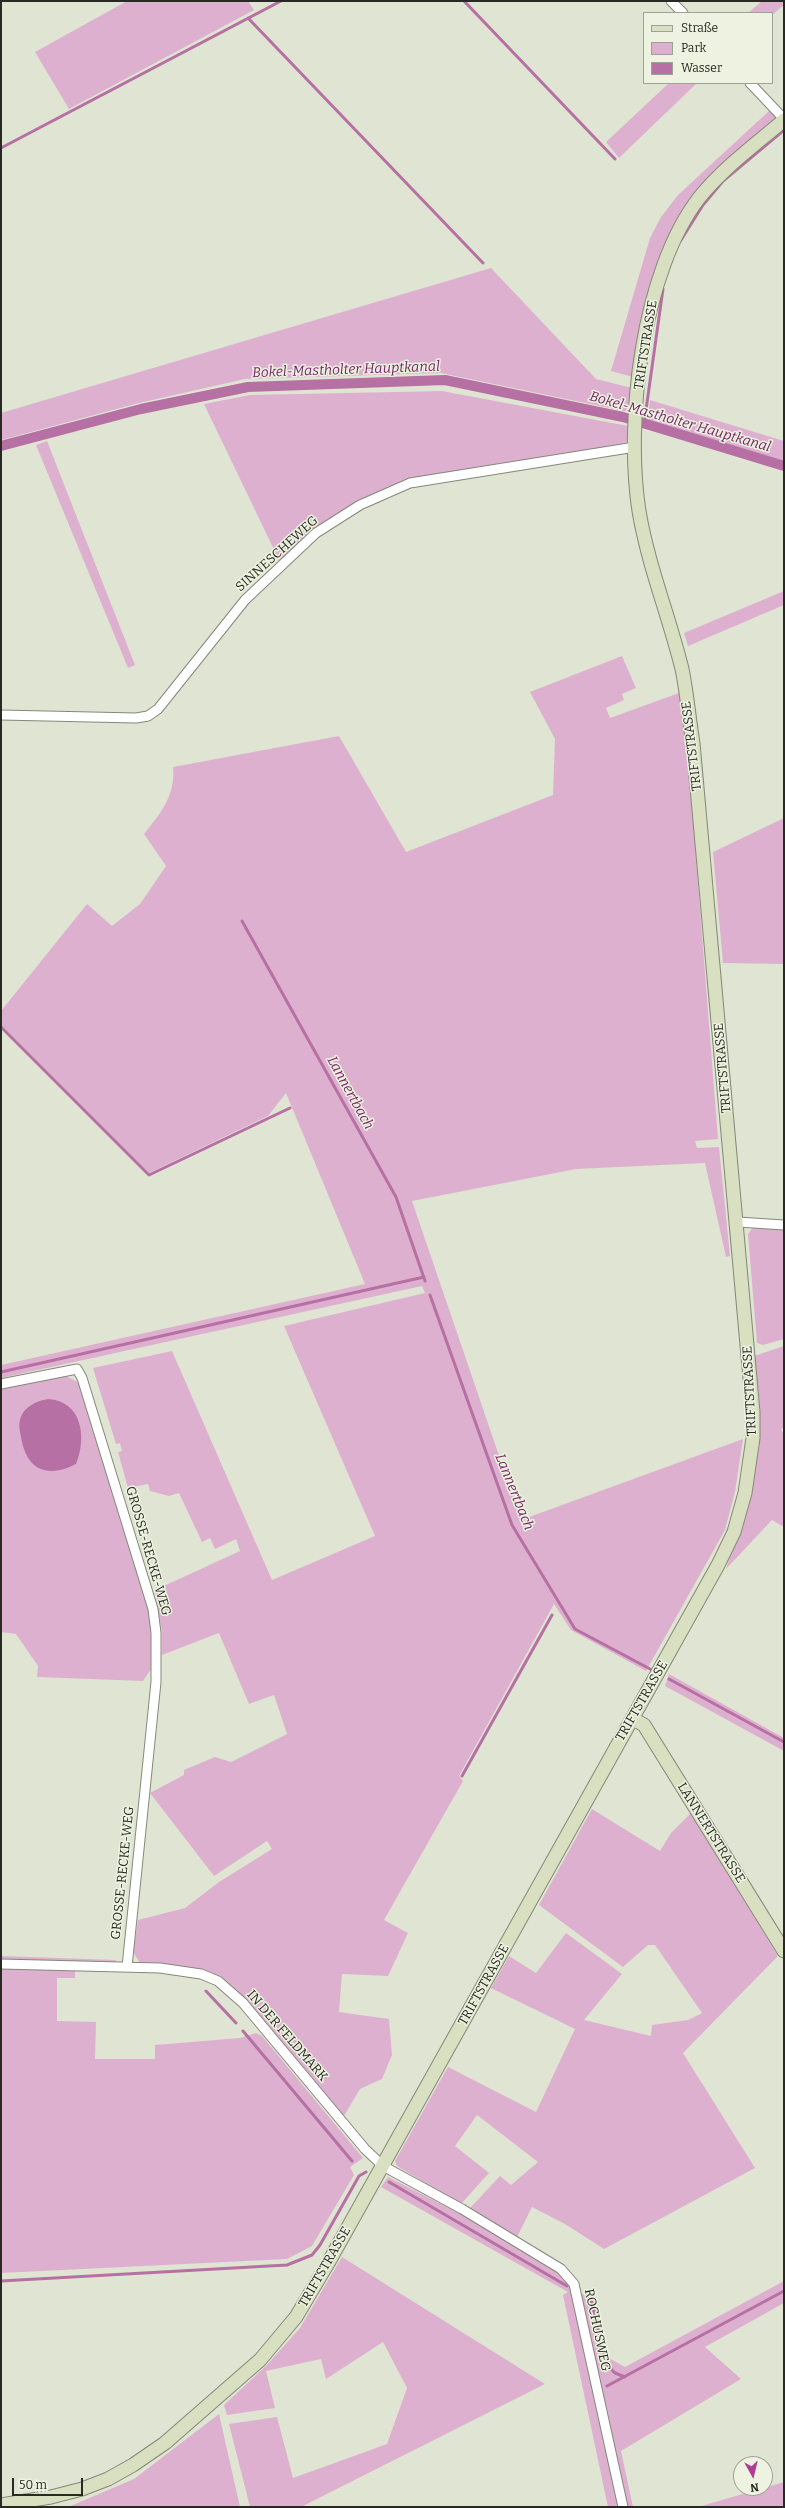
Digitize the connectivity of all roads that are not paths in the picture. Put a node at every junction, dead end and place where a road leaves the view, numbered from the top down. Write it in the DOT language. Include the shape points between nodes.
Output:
graph roads {
  1 [pos="671,1"];
  2 [pos="682,12"];
  3 [pos="751,84"];
  4 [pos="784,119"];
  5 [pos="635,442"];
  6 [pos="1,715"];
  7 [pos="738,1222"];
  8 [pos="784,1224"];
  9 [pos="1,1384"];
  10 [pos="633,1719"];
  11 [pos="784,1951"];
  12 [pos="1,1964"];
  13 [pos="127,1967"];
  14 [pos="383,2166"];
  15 [pos="1,2505"];
  16 [pos="623,2507"];
  1 -- 2 [label="street"];
  3 -- 4 [label="street"];
  4 -- 5 [label="street, TRIFTSTRASSE" via="719,175 698,199 675,236 661,268 651,308 637,404"];
  5 -- 6 [label="street, SINNESCHEWEG" via="410,483 360,505 316,533 245,600 158,709 148,716 136,718"];
  5 -- 7 [label="street, TRIFTSTRASSE" via="639,510 650,563 682,670 693,743"];
  7 -- 8 [label="street"];
  7 -- 10 [label="street, TRIFTSTRASSE" via="753,1412 753,1438 745,1492 734,1532 718,1565"];
  9 -- 13 [label="street, GROSSE-RECKE-WEG" via="77,1368 153,1609 156,1632 156,1682"];
  10 -- 11 [label="street, LANNERTSTRASSE" via="644,1726"];
  10 -- 14 [label="street, TRIFTSTRASSE"];
  12 -- 13 [label="street, IN DER FELDMARK"];
  13 -- 14 [label="street, IN DER FELDMARK" via="184,1970 218,1981 243,2003 365,2149"];
  14 -- 15 [label="street, TRIFTSTRASSE" via="296,2317 260,2360 215,2400 165,2443 108,2480 51,2497"];
  14 -- 16 [label="street, ROCHUSWEG" via="462,2209 562,2269 574,2284"];
}
